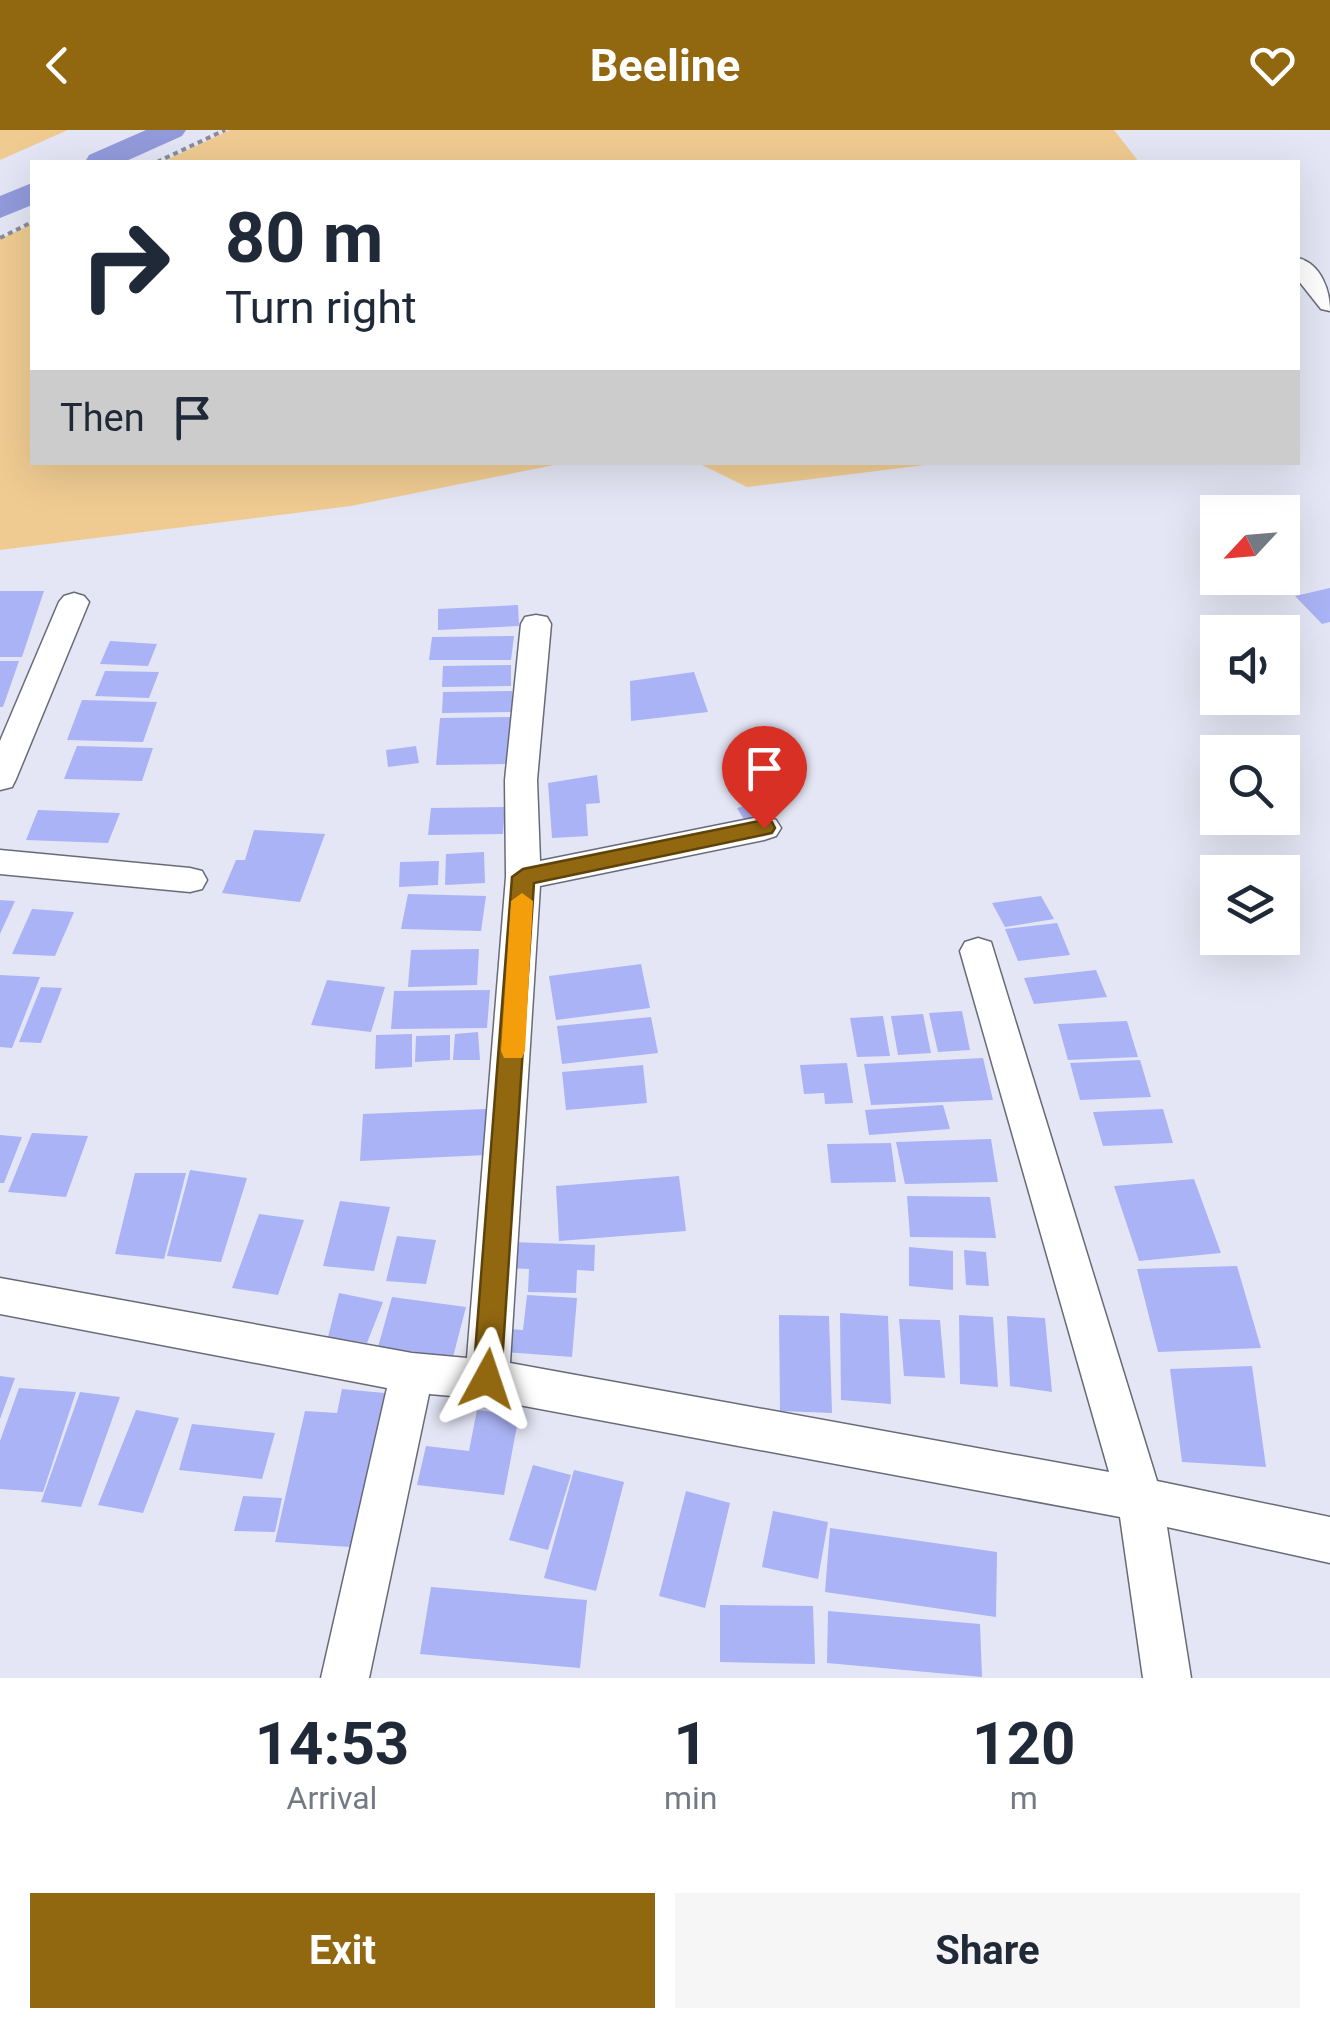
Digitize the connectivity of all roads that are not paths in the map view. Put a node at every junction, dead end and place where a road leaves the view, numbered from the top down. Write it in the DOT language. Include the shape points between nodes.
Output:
graph roads {
  1 [pos="1300,267"];
  2 [pos="1330,304"];
  3 [pos="74,602"];
  4 [pos="536,624"];
  5 [pos="0,779"];
  6 [pos="764,828"];
  7 [pos="0,862"];
  8 [pos="523,877"];
  9 [pos="190,880"];
  10 [pos="978,951"];
  11 [pos="0,1296"];
  12 [pos="412,1373"];
  13 [pos="487,1379"];
  14 [pos="1140,1499"];
  15 [pos="1330,1540"];
  16 [pos="345,1678"];
  17 [pos="1167,1678"];
  1 -- 2 [label="street"];
  3 -- 5 [label="street"];
  4 -- 8 [label="street" via="521,780"];
  6 -- 8 [label="street"];
  7 -- 9 [label="street"];
  8 -- 13 [label="street"];
  10 -- 14 [label="street"];
  11 -- 12 [label="street"];
  12 -- 13 [label="street"];
  12 -- 16 [label="street"];
  13 -- 14 [label="street"];
  14 -- 15 [label="street"];
  14 -- 17 [label="street"];
}
